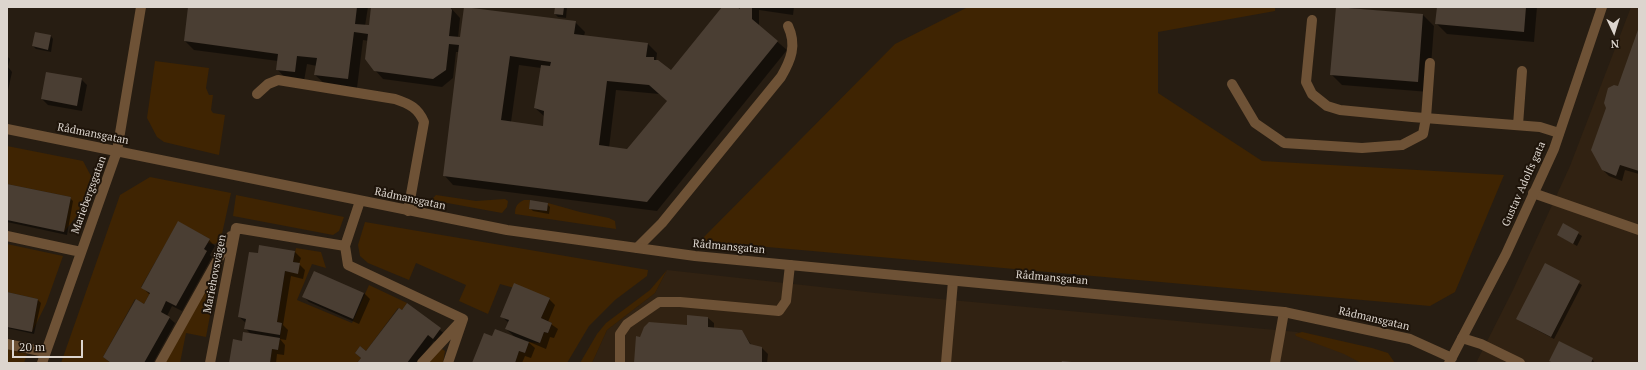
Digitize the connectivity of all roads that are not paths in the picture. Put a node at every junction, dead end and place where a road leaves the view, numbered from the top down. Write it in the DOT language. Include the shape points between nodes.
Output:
graph roads {
  1 [pos="141,7"];
  2 [pos="1602,7"];
  3 [pos="1312,20"];
  4 [pos="788,26"];
  5 [pos="1430,63"];
  6 [pos="1522,71"];
  7 [pos="1232,84"];
  8 [pos="257,94"];
  9 [pos="1426,118"];
  10 [pos="1518,125"];
  11 [pos="7,129"];
  12 [pos="1559,133"];
  13 [pos="117,151"];
  14 [pos="1533,193"];
  15 [pos="360,201"];
  16 [pos="408,211"];
  17 [pos="236,228"];
  18 [pos="1639,230"];
  19 [pos="7,236"];
  20 [pos="345,246"];
  21 [pos="636,248"];
  22 [pos="81,252"];
  23 [pos="790,265"];
  24 [pos="953,281"];
  25 [pos="1284,312"];
  26 [pos="463,319"];
  27 [pos="1462,338"];
  28 [pos="7,344"];
  29 [pos="46,352"];
  30 [pos="1450,360"];
  31 [pos="42,363"];
  32 [pos="160,363"];
  33 [pos="210,363"];
  34 [pos="422,363"];
  35 [pos="448,363"];
  36 [pos="620,363"];
  37 [pos="946,363"];
  38 [pos="1275,363"];
  39 [pos="1520,363"];
  1 -- 13 [label="street, Mariebergsgatan"];
  2 -- 12 [label="street, Gustav Adolfs gata"];
  3 -- 9 [label="street" via="1306,82 1318,101 1340,110"];
  4 -- 21 [label="street" via="793,36 793,49 789,64 781,77 662,223"];
  5 -- 9 [label="street"];
  6 -- 10 [label="street"];
  7 -- 9 [label="street" via="1255,123 1284,142 1362,148 1402,145 1423,134"];
  8 -- 16 [label="street" via="268,84 278,80 409,103 420,112 424,122"];
  9 -- 10 [label="street"];
  10 -- 12 [label="street" via="1540,127"];
  11 -- 13 [label="street, Rådmansgatan"];
  12 -- 14 [label="street, Gustav Adolfs gata"];
  13 -- 15 [label="street, Rådmansgatan"];
  13 -- 22 [label="street, Mariebergsgatan"];
  14 -- 18 [label="street"];
  14 -- 27 [label="street, Gustav Adolfs gata" via="1506,254"];
  15 -- 16 [label="street, Rådmansgatan"];
  15 -- 20 [label="street"];
  16 -- 21 [label="street, Rådmansgatan" via="507,230"];
  17 -- 20 [label="street, Mariehovsvägen"];
  17 -- 32 [label="street"];
  17 -- 33 [label="street, Mariehovsvägen"];
  19 -- 22 [label="street"];
  20 -- 26 [label="street" via="348,265"];
  21 -- 23 [label="street, Rådmansgatan"];
  22 -- 29 [label="street, Mariebergsgatan"];
  23 -- 24 [label="street, Rådmansgatan"];
  23 -- 36 [label="street" via="786,301 779,310 659,302 627,324 620,334"];
  24 -- 25 [label="street, Rådmansgatan"];
  24 -- 37 [label="street"];
  25 -- 30 [label="street, Rådmansgatan" via="1410,339"];
  25 -- 38 [label="street"];
  26 -- 34 [label="street"];
  26 -- 35 [label="street"];
  27 -- 30 [label="street, Gustav Adolfs gata"];
  27 -- 39 [label="street" via="1481,344"];
  28 -- 29 [label="street"];
  29 -- 31 [label="street, Mariebergsgatan"];
}
